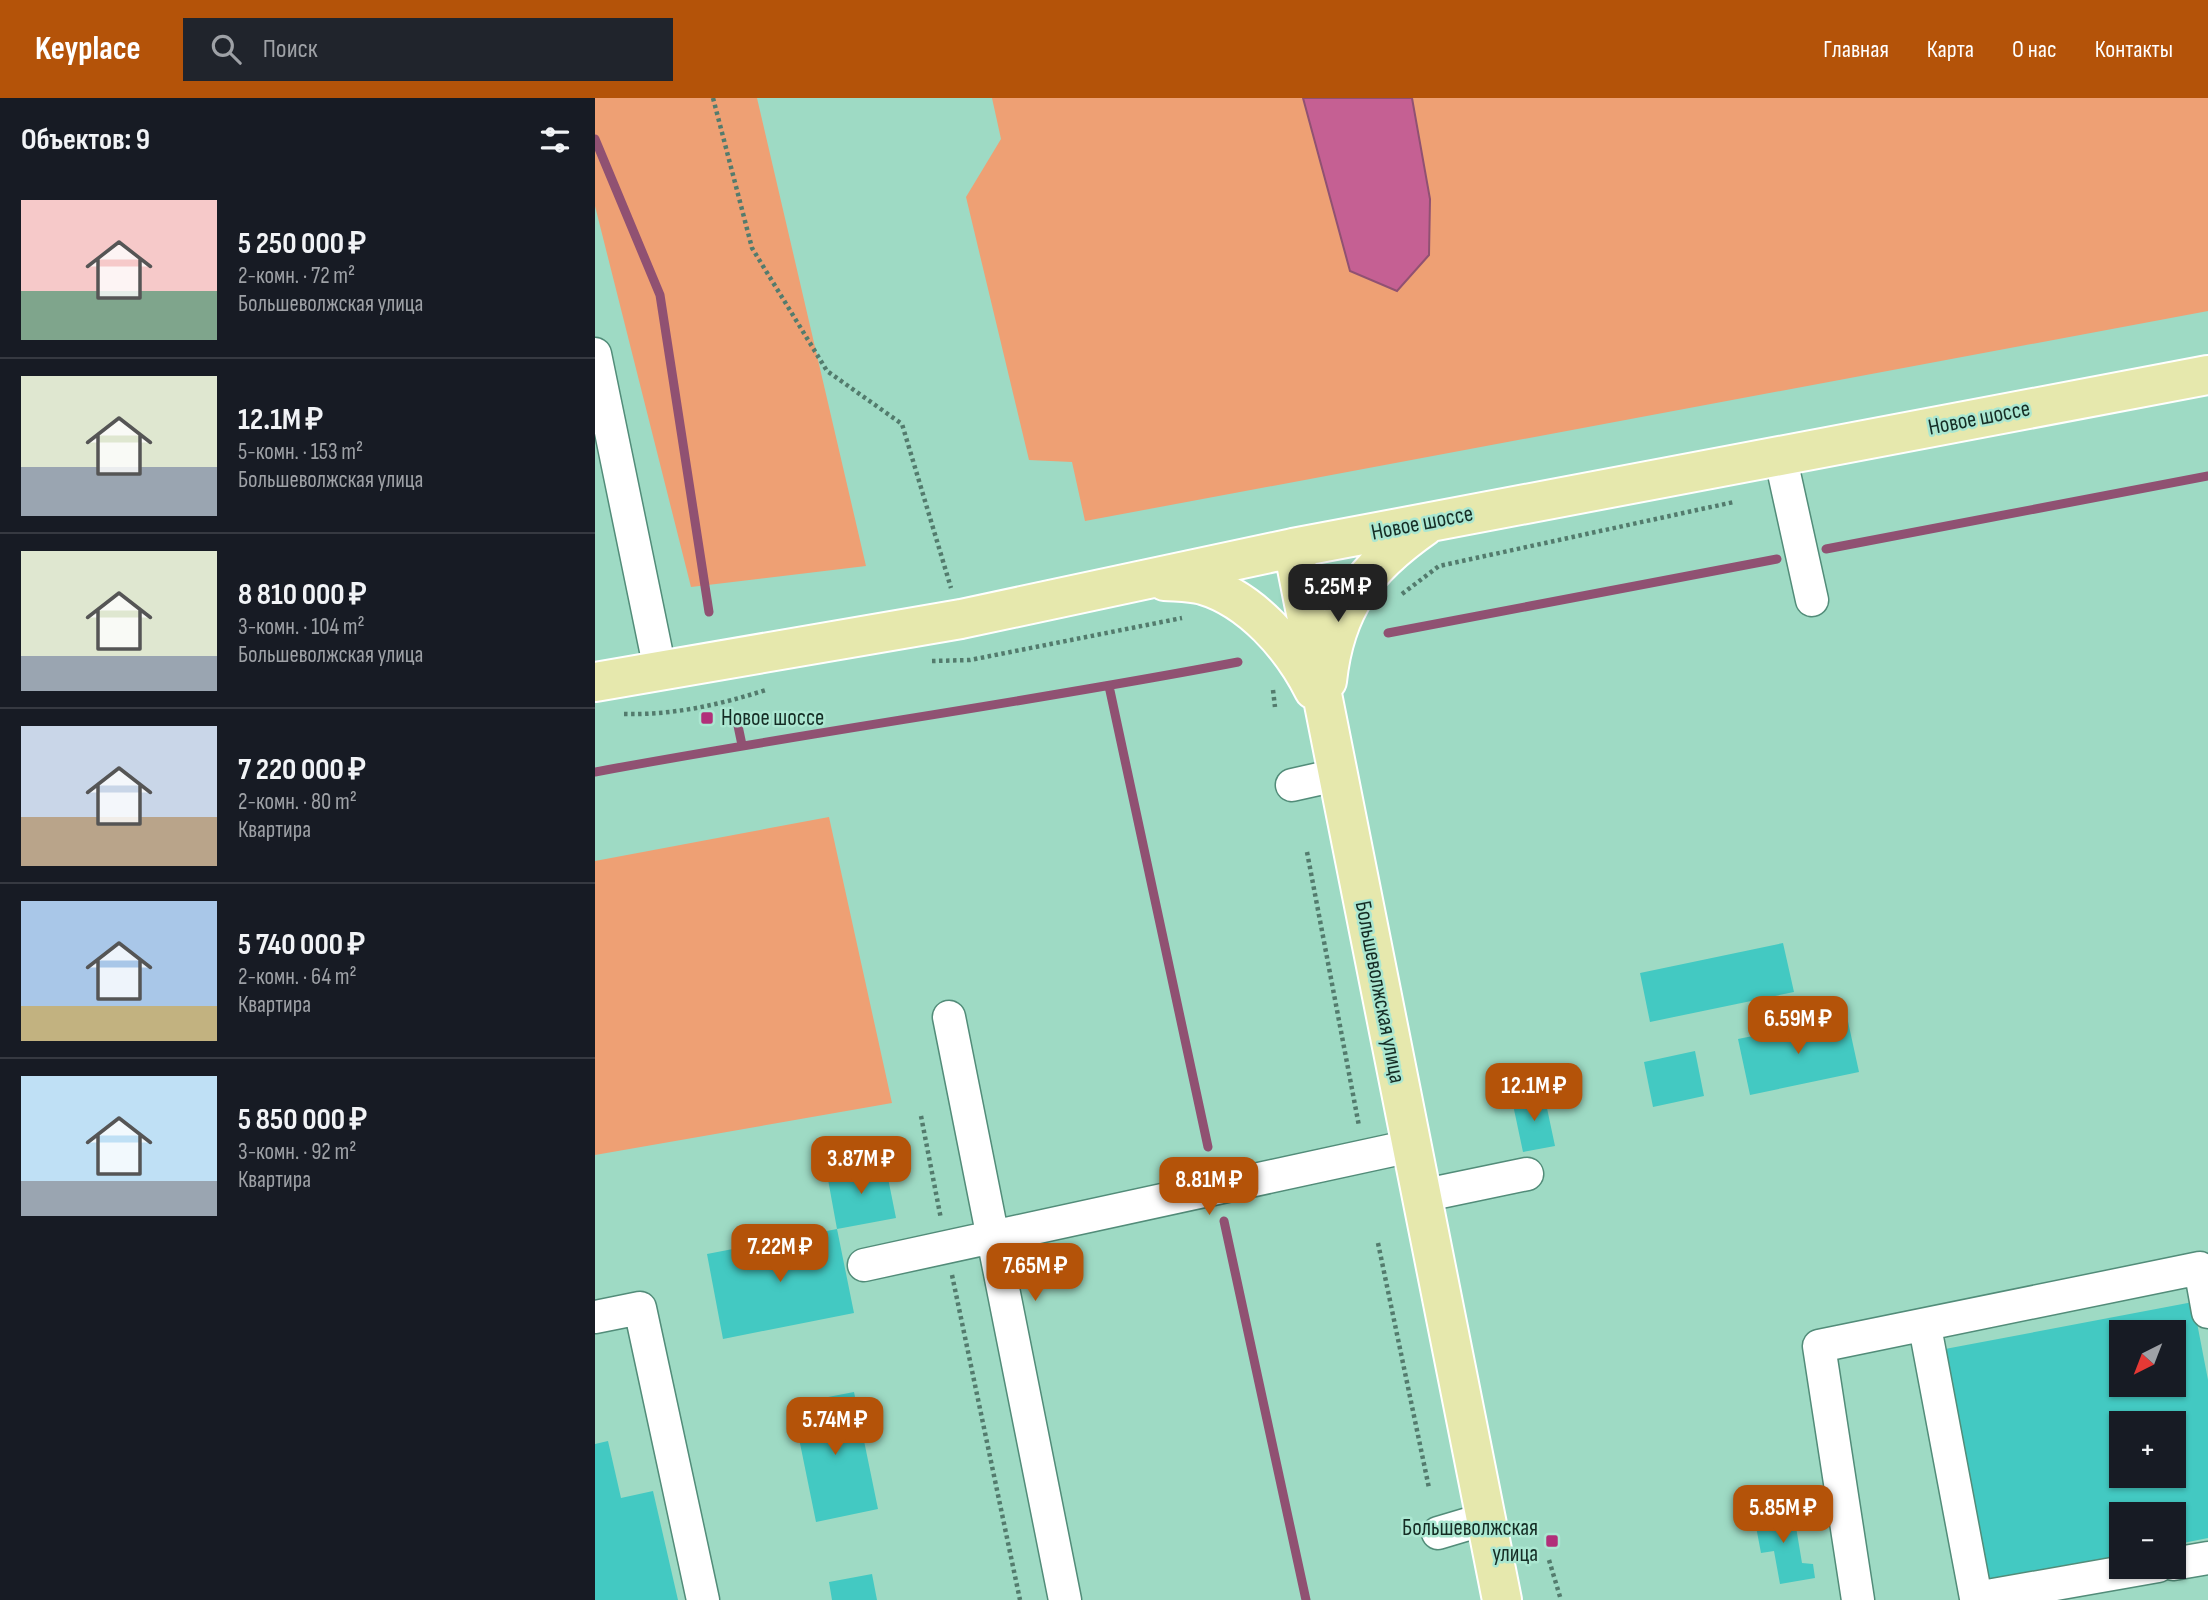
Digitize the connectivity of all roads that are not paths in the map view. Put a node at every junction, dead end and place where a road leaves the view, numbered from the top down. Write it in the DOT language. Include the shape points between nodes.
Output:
graph roads {
  1 [pos="595,354"];
  2 [pos="2208,375"];
  3 [pos="1780,456"];
  4 [pos="1432,521"];
  5 [pos="1293,548"];
  6 [pos="1142,579"];
  7 [pos="1812,600"];
  8 [pos="660,670"];
  9 [pos="595,682"];
  10 [pos="1324,711"];
  11 [pos="1337,775"];
  12 [pos="1292,785"];
  13 [pos="949,1017"];
  14 [pos="1411,1146"];
  15 [pos="1527,1174"];
  16 [pos="1421,1196"];
  17 [pos="996,1238"];
  18 [pos="864,1265"];
  19 [pos="2208,1312"];
  20 [pos="595,1317"];
  21 [pos="1925,1327"];
  22 [pos="1485,1519"];
  23 [pos="1438,1533"];
  24 [pos="2208,1558"];
  25 [pos="2186,1561"];
  26 [pos="2109,1575"];
  27 [pos="1057,1599"];
  28 [pos="703,1600"];
  29 [pos="1501,1600"];
  30 [pos="1858,1600"];
  1 -- 8 [label="street"];
  2 -- 3 [label="main road, Новое шоссе"];
  3 -- 4 [label="main road, Новое шоссе"];
  3 -- 7 [label="street"];
  4 -- 5 [label="main road, Новое шоссе"];
  4 -- 10 [label="main road" via="1391,550 1361,582 1342,614 1331,647"];
  5 -- 6 [label="main road, Новое шоссе"];
  5 -- 10 [label="main road, Большеволжская улица"];
  6 -- 8 [label="main road, Новое шоссе" via="961,619"];
  6 -- 10 [label="main road" via="1202,585 1242,602 1293,656"];
  8 -- 9 [label="main road, Новое шоссе"];
  10 -- 11 [label="main road, Большеволжская улица"];
  11 -- 12 [label="street"];
  11 -- 14 [label="main road, Большеволжская улица"];
  13 -- 17 [label="street"];
  14 -- 16 [label="main road, Большеволжская улица"];
  14 -- 17 [label="street"];
  15 -- 16 [label="street"];
  16 -- 22 [label="main road, Большеволжская улица"];
  17 -- 18 [label="street"];
  17 -- 27 [label="street"];
  19 -- 30 [label="street" via="2200,1268 1819,1346"];
  20 -- 28 [label="street" via="640,1308"];
  21 -- 26 [label="street" via="1976,1598"];
  22 -- 23 [label="street"];
  22 -- 29 [label="main road, Большеволжская улица"];
  24 -- 25 [label="street"];
}
